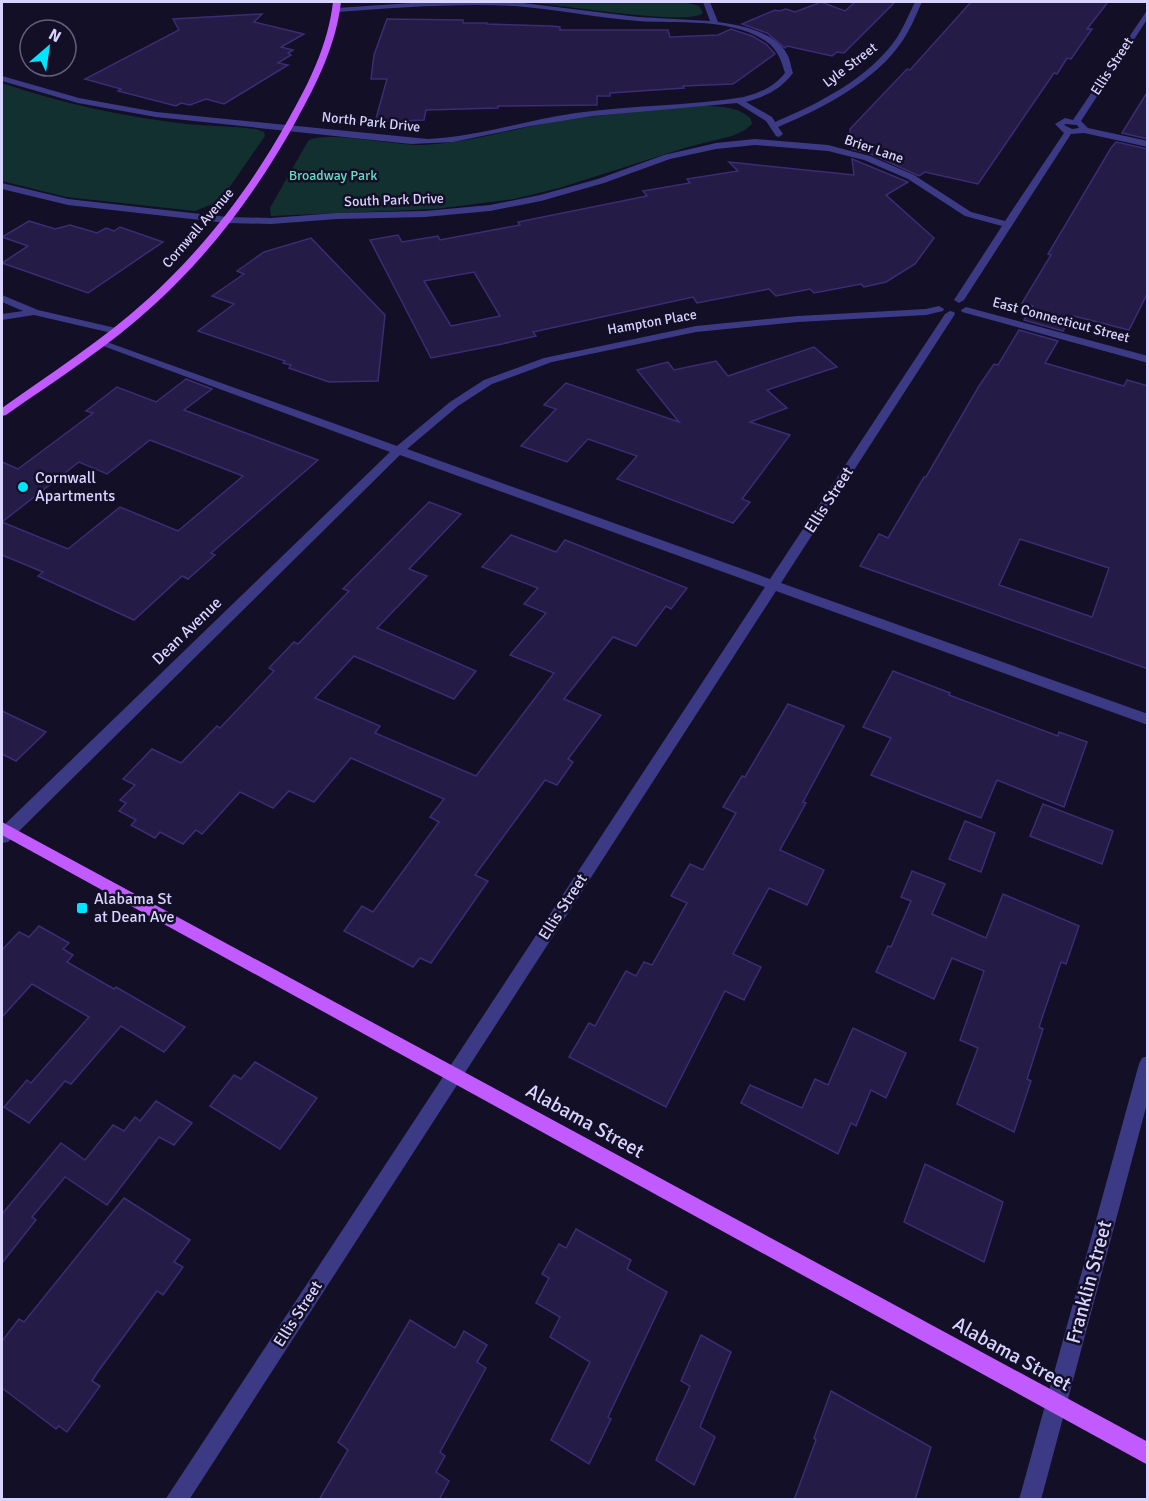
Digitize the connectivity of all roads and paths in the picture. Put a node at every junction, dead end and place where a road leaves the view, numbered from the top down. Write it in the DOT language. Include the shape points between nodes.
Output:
graph roads {
  1 [pos="707,2"];
  2 [pos="918,2"];
  3 [pos="337,6"];
  4 [pos="1148,11"];
  5 [pos="715,23"];
  6 [pos="2,78"];
  7 [pos="739,101"];
  8 [pos="1076,122"];
  9 [pos="774,125"];
  10 [pos="288,128"];
  11 [pos="1084,130"];
  12 [pos="1069,131"];
  13 [pos="781,142"];
  14 [pos="1148,144"];
  15 [pos="2,186"];
  16 [pos="227,220"];
  17 [pos="1008,225"];
  18 [pos="2,298"];
  19 [pos="960,300"];
  20 [pos="945,305"];
  21 [pos="966,310"];
  22 [pos="35,312"];
  23 [pos="2,317"];
  24 [pos="116,331"];
  25 [pos="100,343"];
  26 [pos="1148,360"];
  27 [pos="2,413"];
  28 [pos="399,450"];
  29 [pos="773,585"];
  30 [pos="1148,720"];
  31 [pos="4,832"];
  32 [pos="1148,1064"];
  33 [pos="454,1075"];
  34 [pos="1056,1404"];
  35 [pos="1148,1454"];
  36 [pos="176,1500"];
  37 [pos="1030,1500"];
  1 -- 5 [label="street"];
  2 -- 9 [label="street, Lyle Street" via="897,43 876,64 825,101"];
  3 -- 5 [label="street" via="497,3 638,19"];
  3 -- 10 [label="main road, Cornwall Avenue" via="316,71"];
  4 -- 8 [label="street, Ellis Street"];
  5 -- 7 [label="street, North Park Drive" via="745,29 769,41 781,51 789,67 787,79 778,88"];
  6 -- 10 [label="street, North Park Drive" via="66,98 150,115"];
  7 -- 9 [label="street" via="761,112"];
  7 -- 10 [label="street, North Park Drive" via="618,110 434,141 382,140"];
  8 -- 11 [label="street"];
  8 -- 12 [label="street, Ellis Street" via="1059,124"];
  9 -- 13 [label="street"];
  10 -- 16 [label="main road, Cornwall Avenue" via="257,181"];
  11 -- 12 [label="street"];
  11 -- 14 [label="street"];
  12 -- 17 [label="street"];
  13 -- 16 [label="street, South Park Drive" via="740,143 690,151 573,190 490,208 407,215"];
  13 -- 17 [label="street, Brier Lane" via="867,158 911,177 968,214"];
  15 -- 16 [label="street, South Park Drive" via="68,202"];
  16 -- 24 [label="main road, Cornwall Avenue" via="168,286"];
  17 -- 19 [label="street"];
  18 -- 22 [label="street"];
  19 -- 20 [label="street"];
  19 -- 21 [label="street"];
  20 -- 21 [label="street" via="958,314"];
  20 -- 28 [label="street, Hampton Place" via="696,329 548,360 488,382 454,404"];
  20 -- 29 [label="street, Ellis Street"];
  21 -- 26 [label="street, East Connecticut Street"];
  22 -- 23 [label="street"];
  22 -- 24 [label="street"];
  24 -- 25 [label="main road, Cornwall Avenue"];
  25 -- 27 [label="main road, Cornwall Avenue"];
  25 -- 28 [label="street"];
  28 -- 29 [label="street"];
  28 -- 31 [label="street, Dean Avenue"];
  29 -- 30 [label="street"];
  29 -- 33 [label="street, Ellis Street"];
  31 -- 33 [label="main road, Alabama Street"];
  32 -- 34 [label="street, Franklin Street"];
  33 -- 34 [label="main road, Alabama Street"];
  33 -- 36 [label="street, Ellis Street"];
  34 -- 35 [label="main road, Alabama Street"];
  34 -- 37 [label="street, Franklin Street"];
}
